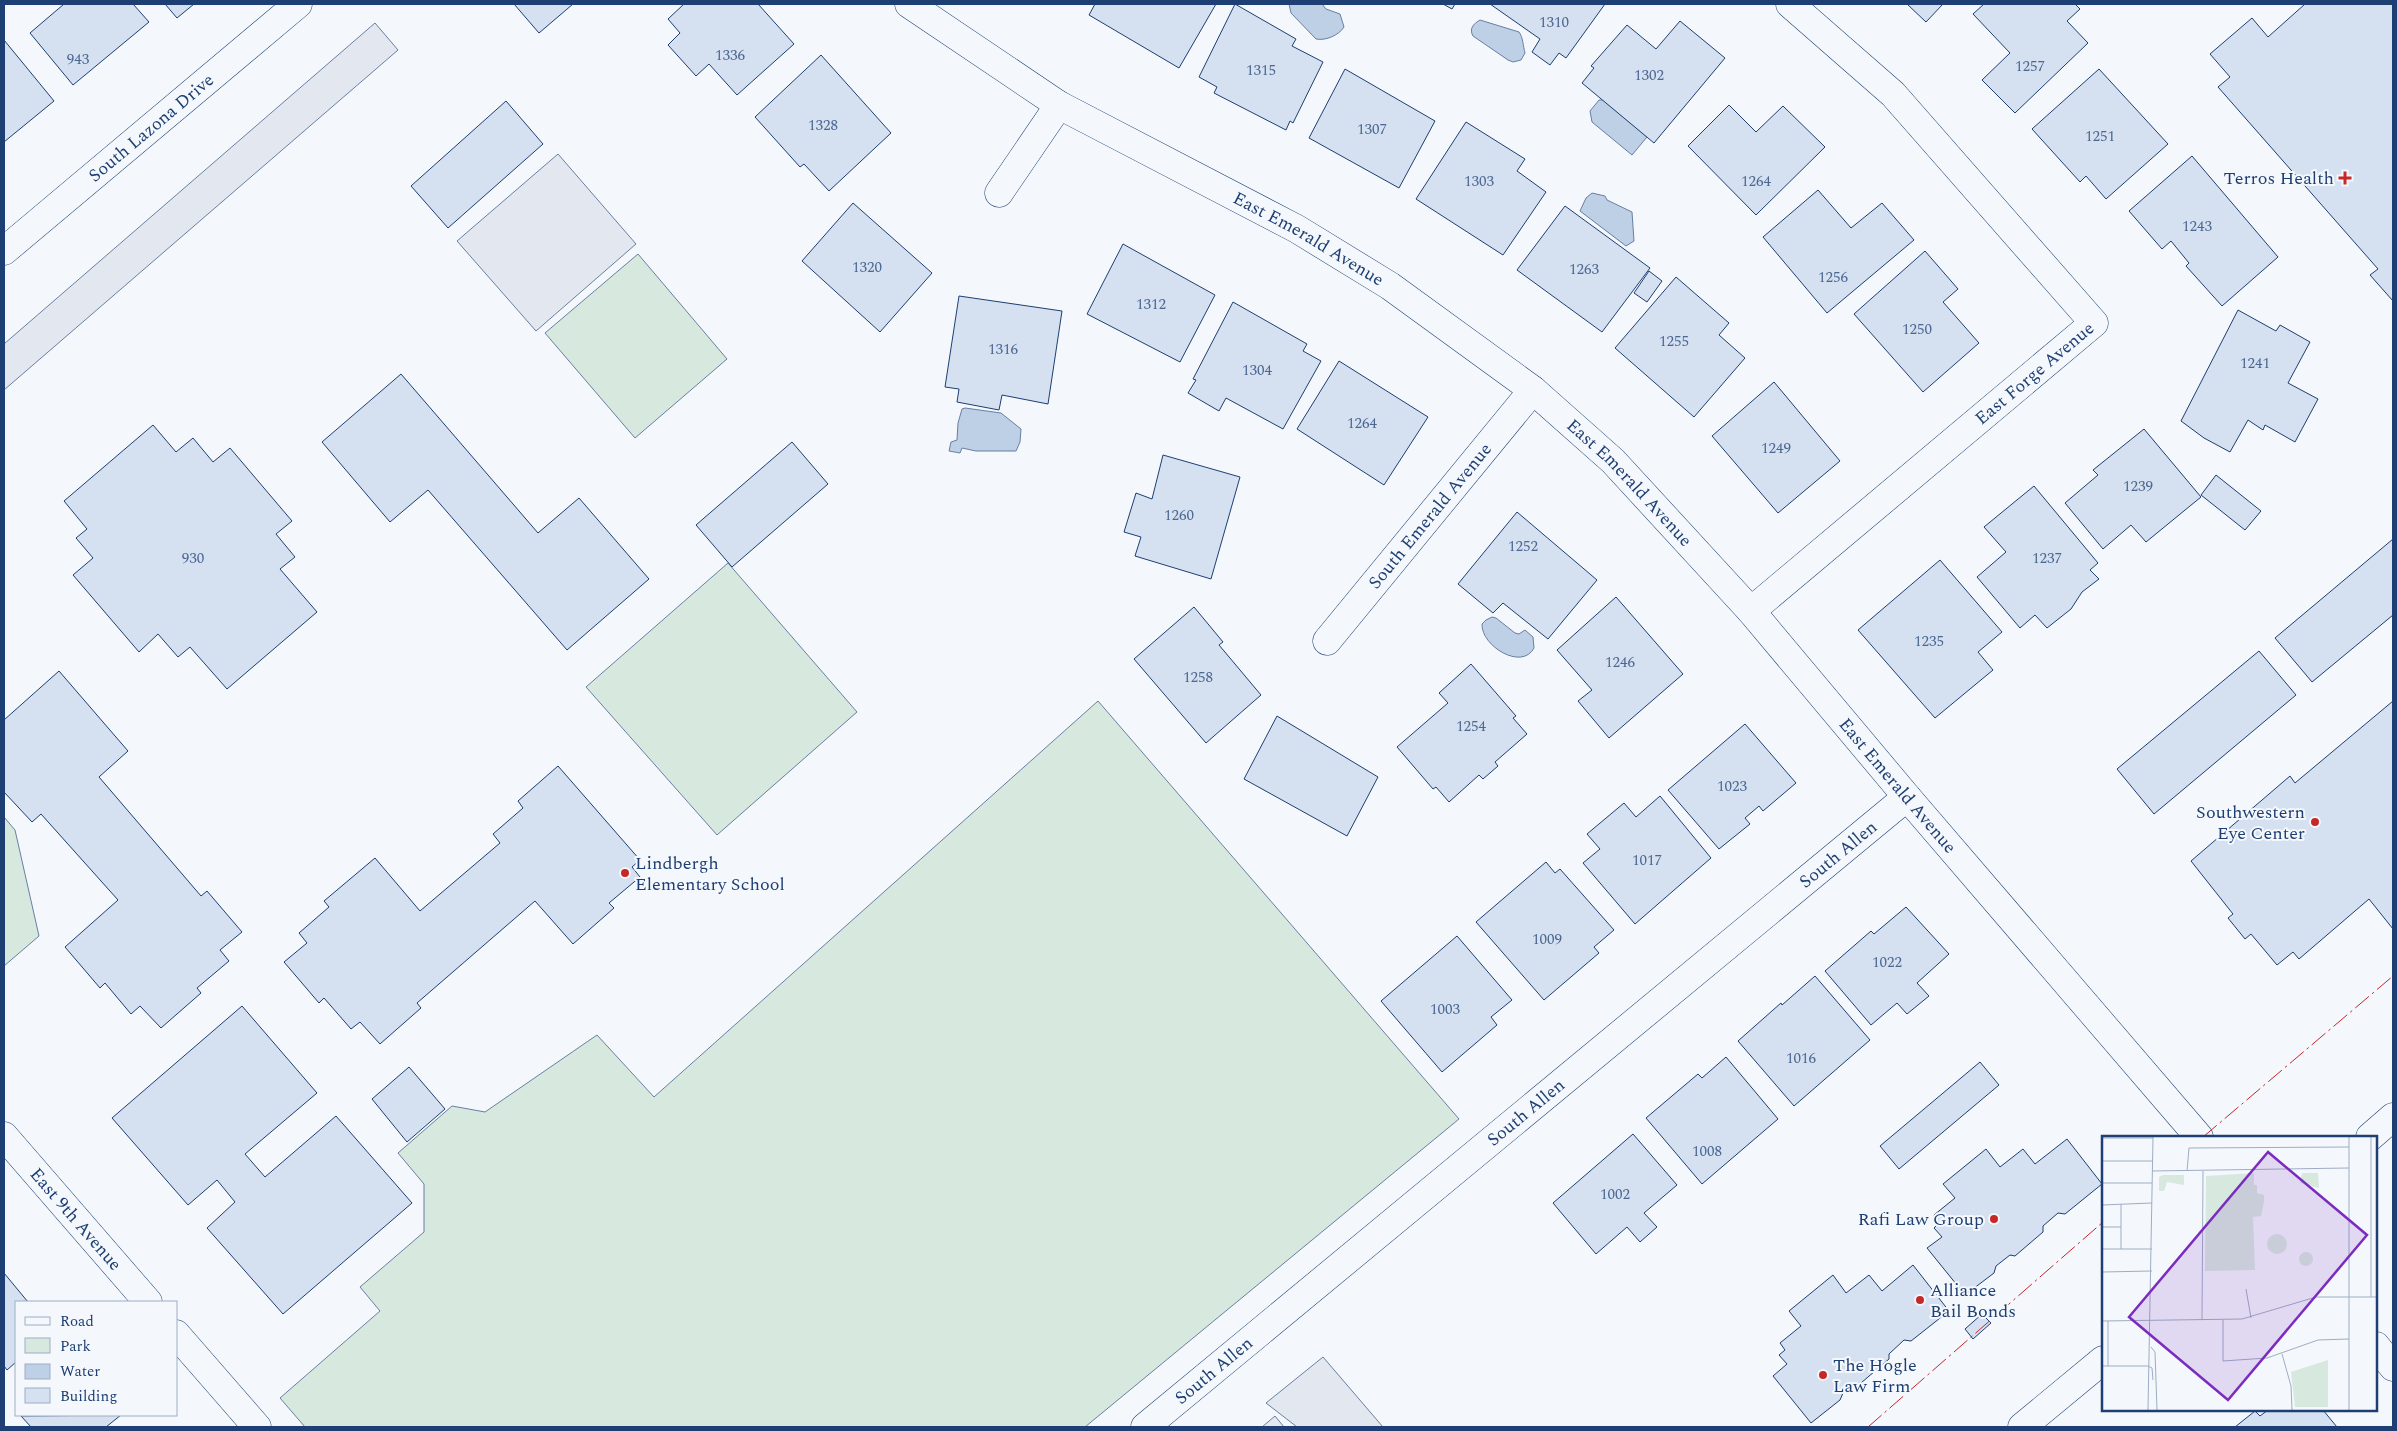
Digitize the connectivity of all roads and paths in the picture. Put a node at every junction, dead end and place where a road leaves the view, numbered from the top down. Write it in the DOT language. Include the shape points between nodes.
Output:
graph roads {
  1 [pos="298,4"];
  2 [pos="909,4"];
  3 [pos="1790,4"];
  4 [pos="1059,105"];
  5 [pos="999,193"];
  6 [pos="4,251"];
  7 [pos="1533,390"];
  8 [pos="1751,611"];
  9 [pos="1327,641"];
  10 [pos="1907,797"];
  11 [pos="2393,1117"];
  12 [pos="4,1136"];
  13 [pos="2198,1136"];
  14 [pos="2371,1136"];
  15 [pos="147,1301"];
  16 [pos="178,1336"];
  17 [pos="2377,1347"];
  18 [pos="2102,1361"];
  19 [pos="2393,1367"];
  20 [pos="257,1427"];
  21 [pos="1145,1427"];
  22 [pos="2022,1427"];
  1 -- 6 [label="street, South Lazona Drive"];
  2 -- 4 [label="street, East Emerald Avenue"];
  3 -- 8 [label="street, East Forge Avenue" via="1893,94 2094,324"];
  4 -- 5 [label="street"];
  4 -- 7 [label="street, East Emerald Avenue" via="1297,229 1390,286"];
  7 -- 8 [label="street, East Emerald Avenue" via="1613,461"];
  7 -- 9 [label="street, South Emerald Avenue"];
  8 -- 10 [label="street, East Emerald Avenue"];
  10 -- 13 [label="street, East Emerald Avenue"];
  10 -- 21 [label="street, South Allen"];
  11 -- 14 [label="street"];
  12 -- 15 [label="street, East 9th Avenue"];
  16 -- 20 [label="street"];
  17 -- 19 [label="street"];
  18 -- 22 [label="street"];
}
